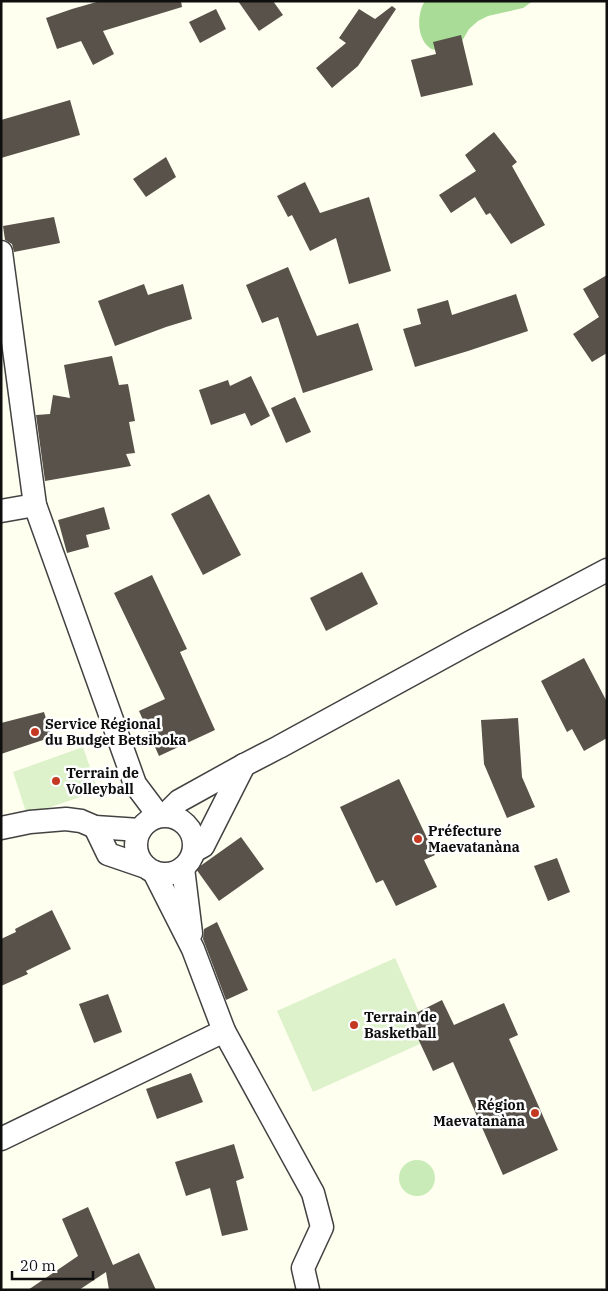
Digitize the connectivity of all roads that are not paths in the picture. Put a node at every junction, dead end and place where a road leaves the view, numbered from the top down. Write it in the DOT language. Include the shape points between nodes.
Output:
graph roads {
  1 [pos="1,252"];
  2 [pos="8,355"];
  3 [pos="35,505"];
  4 [pos="1,512"];
  5 [pos="607,570"];
  6 [pos="244,765"];
  7 [pos="162,816"];
  8 [pos="95,827"];
  9 [pos="1,828"];
  10 [pos="140,830"];
  11 [pos="188,859"];
  12 [pos="150,870"];
  13 [pos="193,949"];
  14 [pos="224,1030"];
  15 [pos="1,1139"];
  16 [pos="308,1290"];
  1 -- 2 [label="street"];
  2 -- 3 [label="street"];
  3 -- 4 [label="street"];
  3 -- 7 [label="street" via="135,784"];
  5 -- 6 [label="street"];
  6 -- 7 [label="street" via="179,801"];
  6 -- 11 [label="street" via="203,846"];
  7 -- 10 [label="street"];
  7 -- 11 [label="street" via="176,818 191,830 194,840"];
  8 -- 9 [label="street" via="81,820 66,819"];
  8 -- 10 [label="street"];
  8 -- 12 [label="street" via="108,854"];
  10 -- 12 [label="street" via="136,850 139,859"];
  11 -- 12 [label="street" via="174,873"];
  11 -- 13 [label="street"];
  12 -- 13 [label="street"];
  13 -- 14 [label="street"];
  14 -- 15 [label="street"];
  14 -- 16 [label="street" via="313,1193 322,1228 303,1268"];
}
